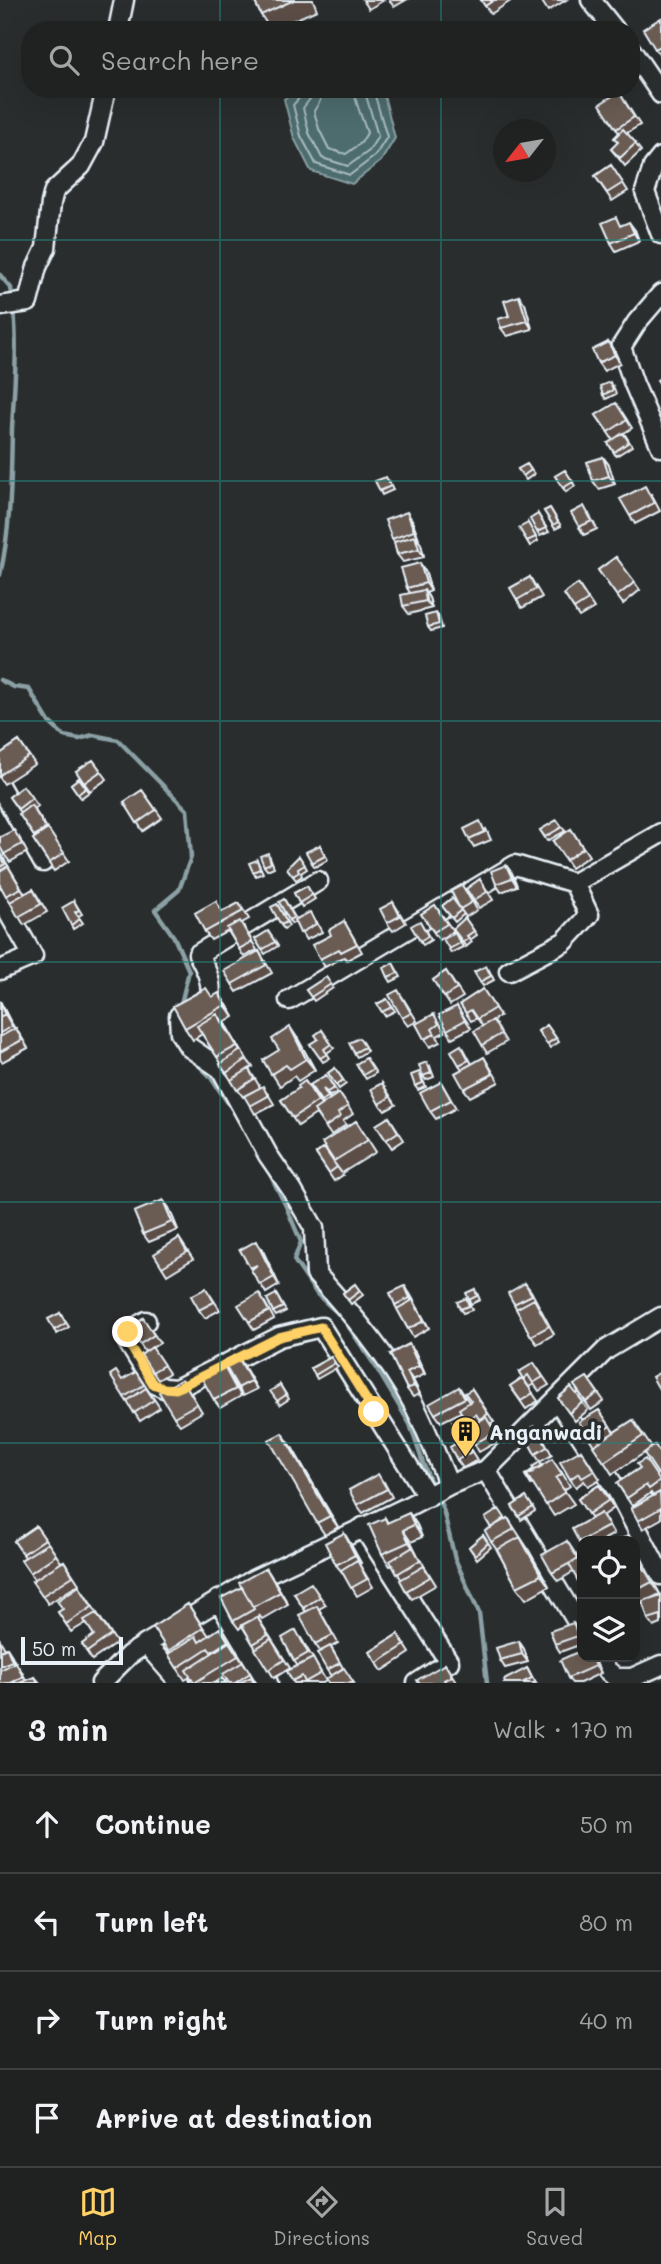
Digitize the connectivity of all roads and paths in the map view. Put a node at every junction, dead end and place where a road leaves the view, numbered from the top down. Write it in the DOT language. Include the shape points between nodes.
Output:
graph roads {
  1 [pos="124,0"];
  2 [pos="592,0"];
  3 [pos="120,21"];
  4 [pos="608,21"];
  5 [pos="640,63"];
  6 [pos="661,94"];
  7 [pos="104,98"];
  8 [pos="661,157"];
  9 [pos="661,234"];
  10 [pos="661,294"];
  11 [pos="0,306"];
  12 [pos="661,447"];
  13 [pos="0,787"];
  14 [pos="661,833"];
  15 [pos="43,862"];
  16 [pos="318,881"];
  17 [pos="574,883"];
  18 [pos="0,898"];
  19 [pos="0,970"];
  20 [pos="509,971"];
  21 [pos="289,1000"];
  22 [pos="661,1318"];
  23 [pos="146,1321"];
  24 [pos="557,1400"];
  25 [pos="486,1470"];
  26 [pos="439,1491"];
  27 [pos="363,1527"];
  28 [pos="661,1575"];
  29 [pos="218,1600"];
  30 [pos="577,1622"];
  31 [pos="146,1644"];
  32 [pos="602,1662"];
  33 [pos="661,1665"];
  34 [pos="101,1683"];
  35 [pos="180,1683"];
  36 [pos="268,1683"];
  37 [pos="417,1683"];
  1 -- 3 [label="street"];
  2 -- 4 [label="street"];
  5 -- 6 [label="street"];
  7 -- 11 [label="street" via="94,142 81,166 54,191 46,247 28,302"];
  8 -- 9 [label="street" via="645,192"];
  10 -- 12 [label="street" via="621,347"];
  13 -- 15 [label="street"];
  14 -- 17 [label="street"];
  16 -- 26 [label="street" via="198,954 211,990 209,997 178,1016 180,1033 189,1047 221,1069 314,1228 316,1274 352,1314 414,1405"];
  17 -- 20 [label="street" via="589,915 564,942"];
  17 -- 21 [label="street" via="515,865"];
  18 -- 19 [label="street" via="33,956"];
  22 -- 24 [label="street" via="606,1350"];
  23 -- 26 [label="street" via="128,1332 126,1339 153,1384 176,1389 279,1337 321,1327"];
  24 -- 25 [label="street"];
  24 -- 28 [label="street" via="618,1492"];
  25 -- 26 [label="street"];
  25 -- 30 [label="street"];
  26 -- 27 [label="street"];
  27 -- 29 [label="street"];
  27 -- 37 [label="street" via="449,1662"];
  29 -- 31 [label="street"];
  29 -- 36 [label="street"];
  31 -- 34 [label="street"];
  31 -- 35 [label="street"];
  32 -- 33 [label="street" via="616,1678 632,1678"];
}
